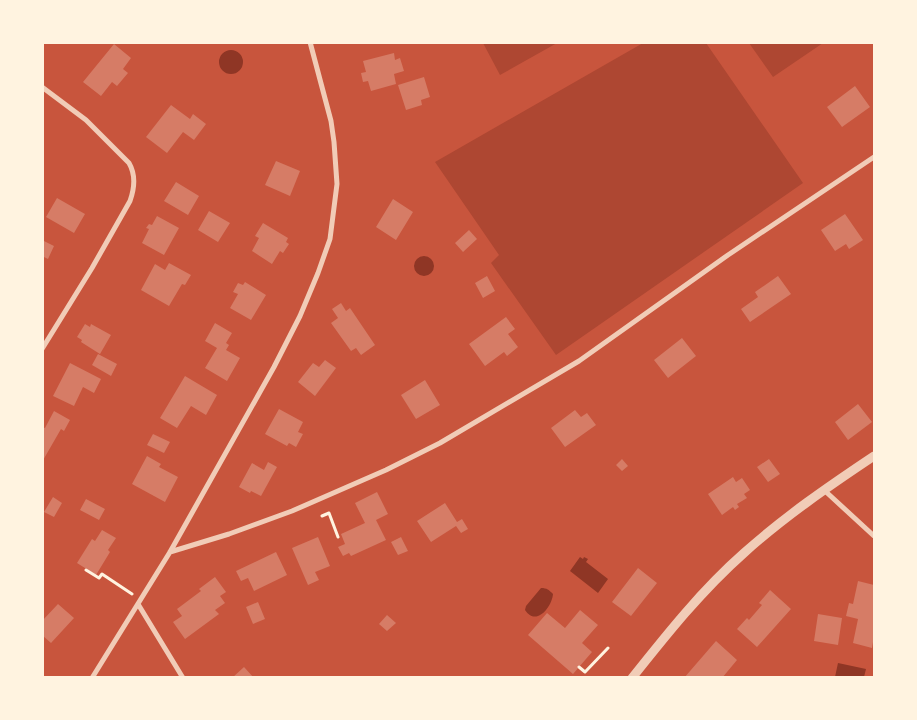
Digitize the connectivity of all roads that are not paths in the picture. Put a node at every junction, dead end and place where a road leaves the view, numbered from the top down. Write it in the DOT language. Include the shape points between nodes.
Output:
graph roads {
  1 [pos="305,42"];
  2 [pos="311,45"];
  3 [pos="42,87"];
  4 [pos="874,157"];
  5 [pos="42,349"];
  6 [pos="874,456"];
  7 [pos="824,490"];
  8 [pos="874,536"];
  9 [pos="170,552"];
  10 [pos="140,602"];
  11 [pos="92,678"];
  12 [pos="183,678"];
  13 [pos="632,678"];
  1 -- 2 [label="street"];
  2 -- 9 [label="street" via="334,142 336,184 330,239 300,316 274,367"];
  3 -- 5 [label="street" via="86,120 129,163 134,177 130,201"];
  4 -- 9 [label="street" via="579,361 440,444 292,511"];
  6 -- 7 [label="street"];
  7 -- 8 [label="street"];
  7 -- 13 [label="street" via="746,551 691,608"];
  9 -- 10 [label="street"];
  10 -- 11 [label="street"];
  10 -- 12 [label="street"];
}
